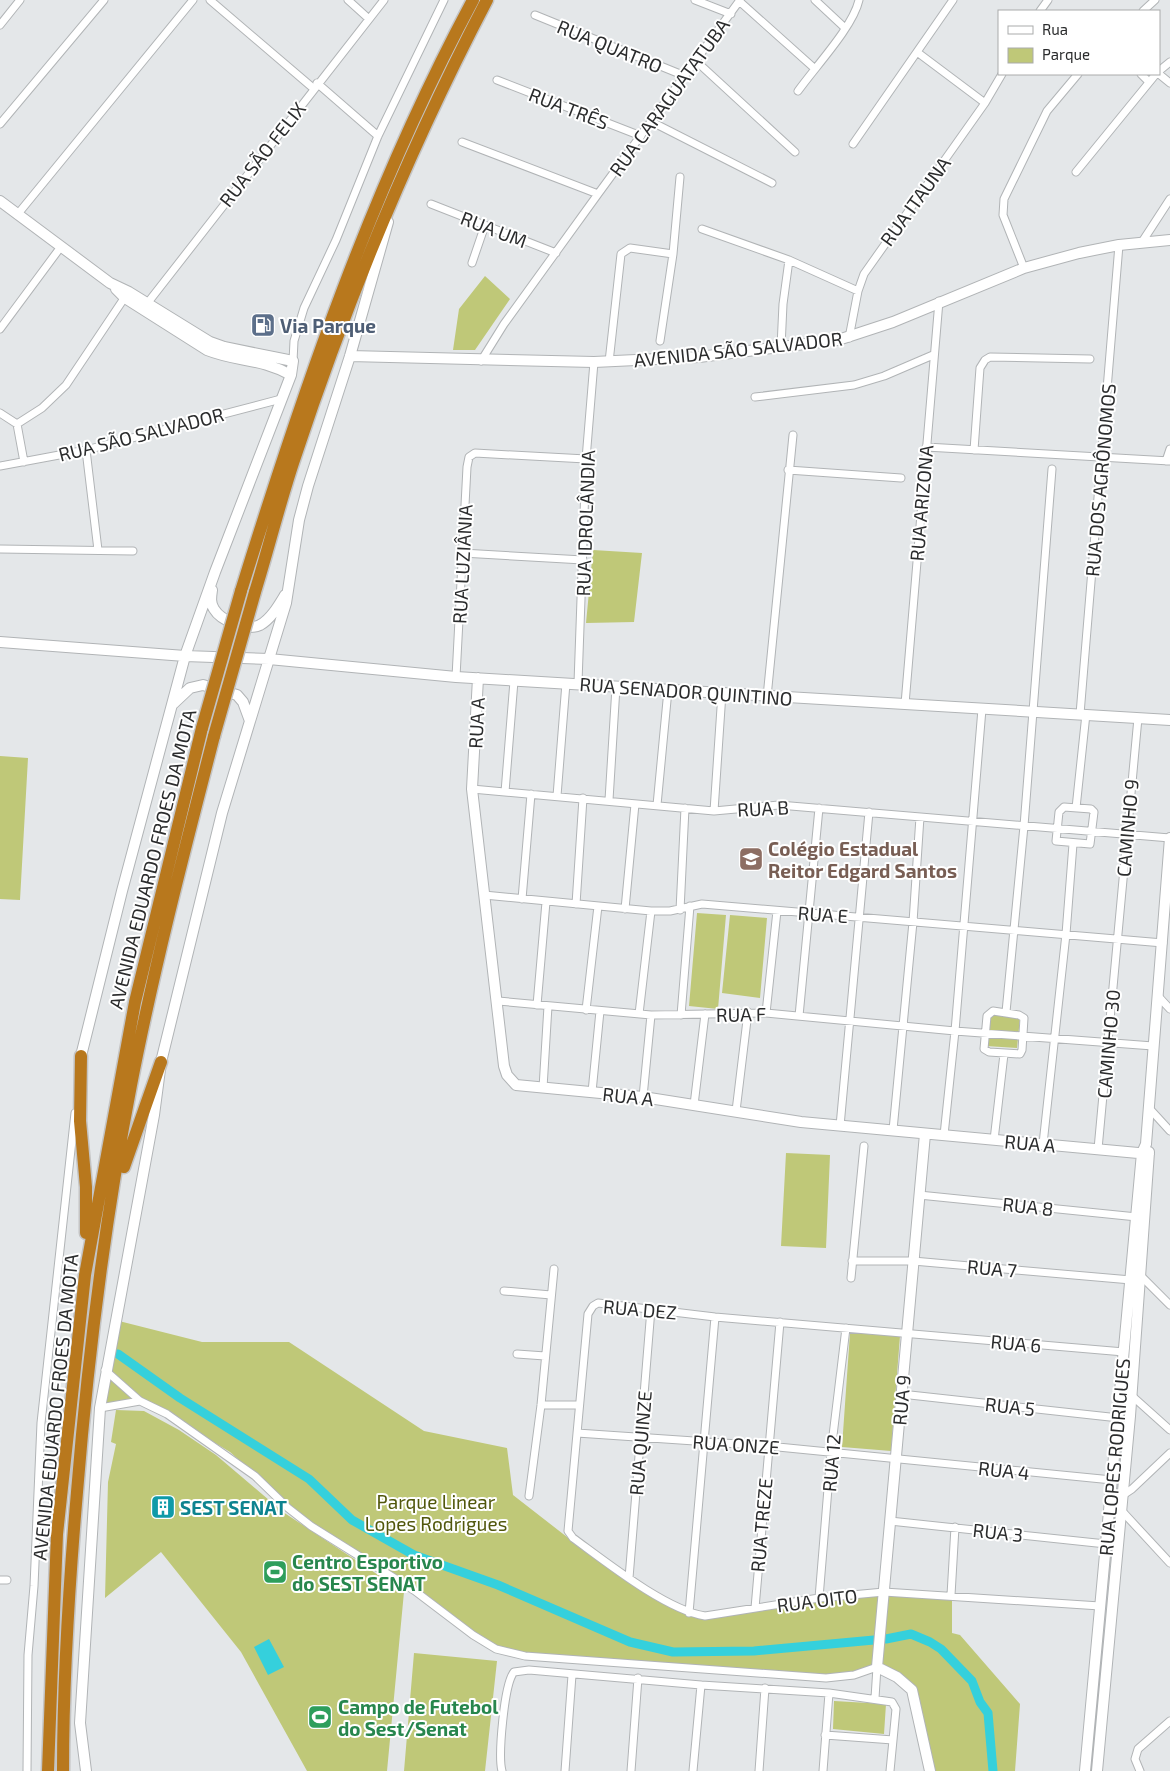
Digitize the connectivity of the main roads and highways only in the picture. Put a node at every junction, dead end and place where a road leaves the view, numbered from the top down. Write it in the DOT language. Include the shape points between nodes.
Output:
graph roads {
  1 [pos="473,0"];
  2 [pos="487,0"];
  3 [pos="81,1056"];
  4 [pos="161,1062"];
  5 [pos="109,1220"];
  6 [pos="84,1275"];
  7 [pos="48,1771"];
  8 [pos="63,1771"];
  1 -- 6 [label="highway, AVENIDA EDUARDO FROES DA MOTA, bridge" via="401,144 347,274 282,457 241,591 202,728 135,1002"];
  2 -- 5 [label="highway, AVENIDA EDUARDO FROES DA MOTA, bridge" via="400,179 341,325 294,459 214,736 170,905 139,1048"];
  3 -- 6 [label="highway" via="80,1121 87,1215"];
  4 -- 5 [label="highway" via="125,1160 120,1189"];
  5 -- 8 [label="highway, AVENIDA EDUARDO FROES DA MOTA" via="82,1421 67,1624"];
  6 -- 7 [label="highway, AVENIDA EDUARDO FROES DA MOTA" via="58,1534"];
}
